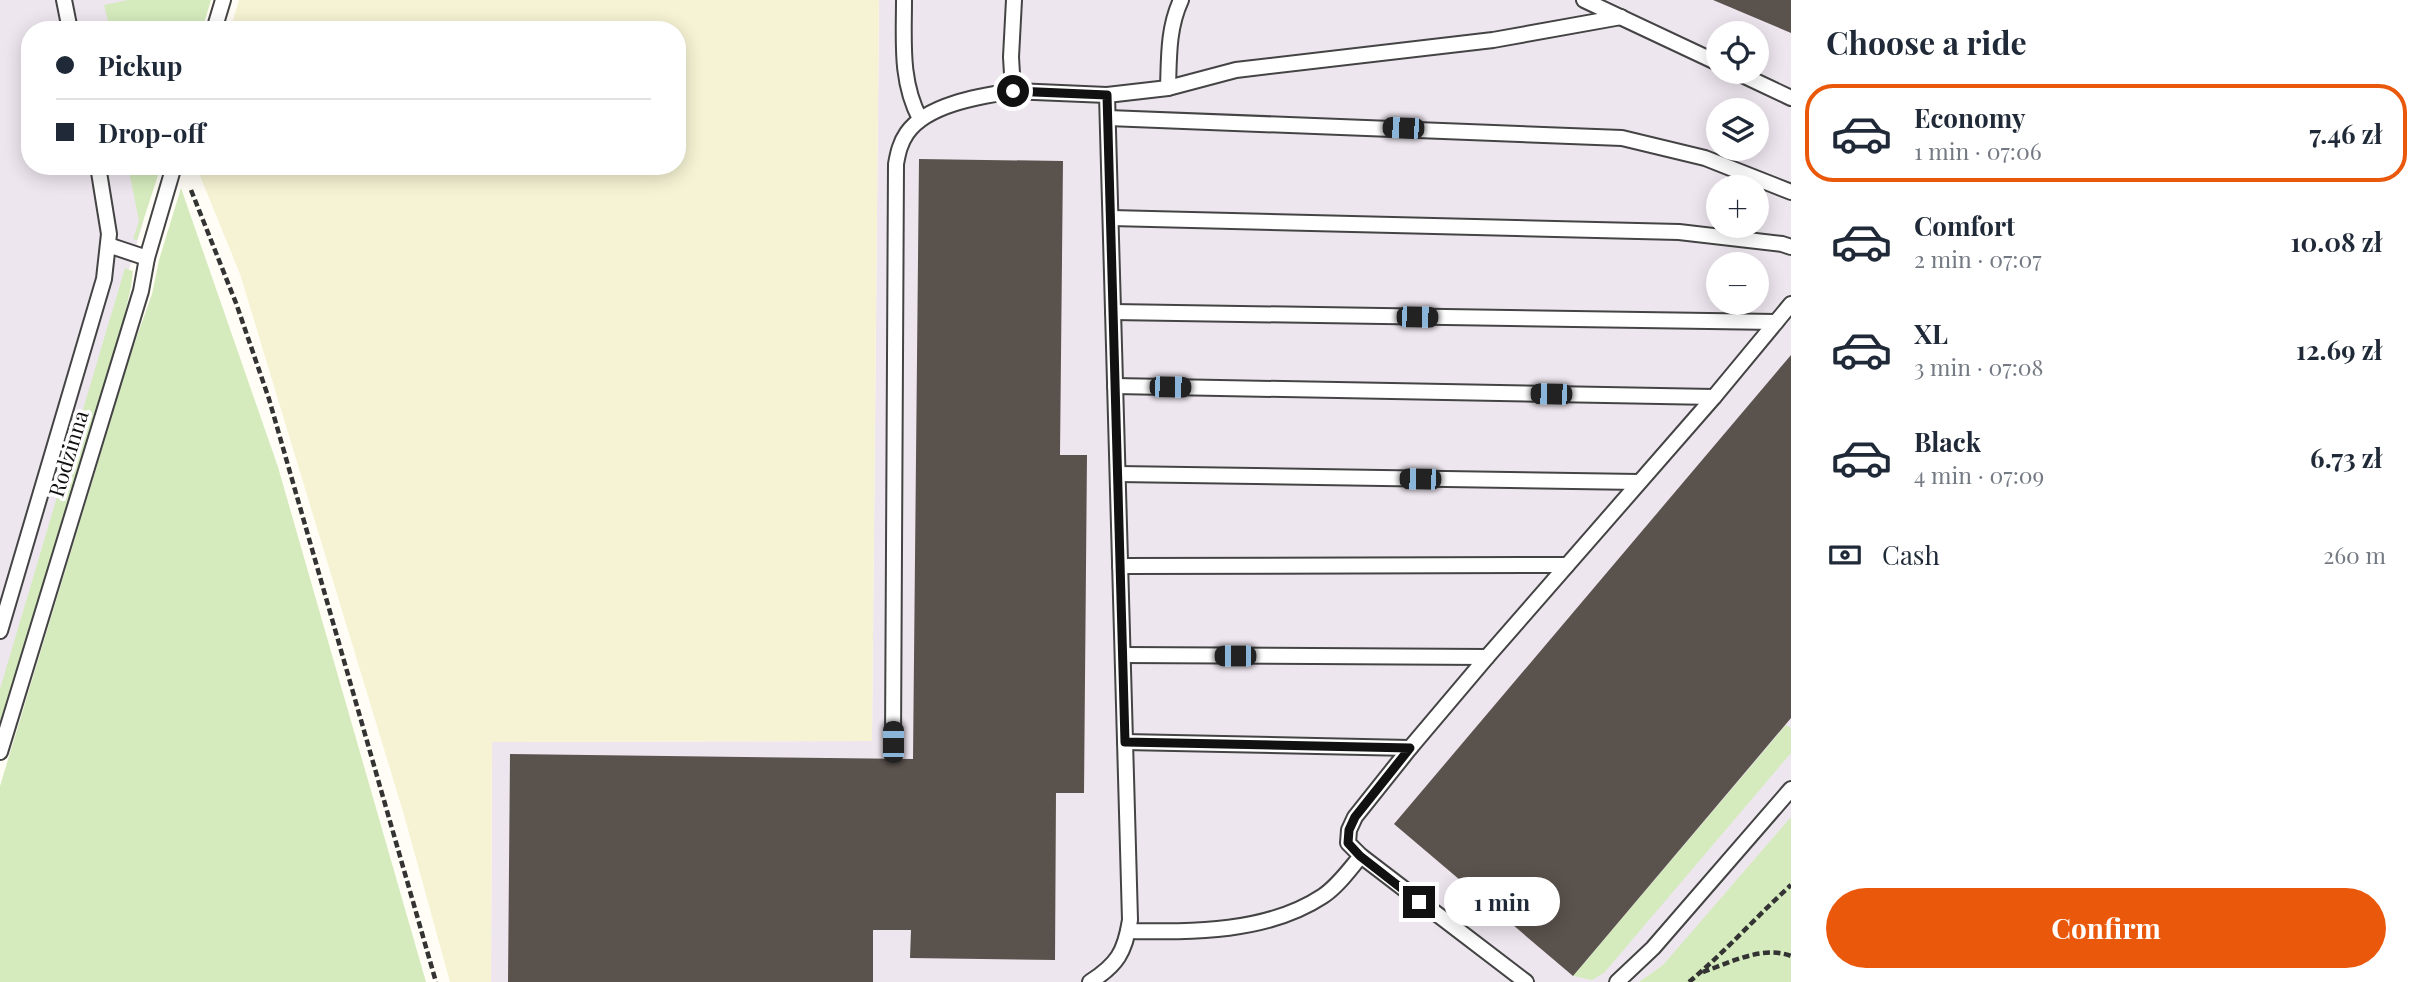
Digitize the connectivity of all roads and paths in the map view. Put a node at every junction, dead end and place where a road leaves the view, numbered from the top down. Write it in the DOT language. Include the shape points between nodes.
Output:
graph roads {
  1 [pos="64,0"];
  2 [pos="223,0"];
  3 [pos="904,0"];
  4 [pos="1014,0"];
  5 [pos="1181,0"];
  6 [pos="1584,0"];
  7 [pos="1621,17"];
  8 [pos="68,21"];
  9 [pos="217,21"];
  10 [pos="1706,58"];
  11 [pos="1761,84"];
  12 [pos="1168,88"];
  13 [pos="1013,91"];
  14 [pos="1107,95"];
  15 [pos="1791,98"];
  16 [pos="1108,118"];
  17 [pos="920,119"];
  18 [pos="100,175"];
  19 [pos="171,175"];
  20 [pos="187,179"];
  21 [pos="1791,192"];
  22 [pos="1111,218"];
  23 [pos="108,245"];
  24 [pos="1791,247"];
  25 [pos="147,258"];
  26 [pos="1791,304"];
  27 [pos="1113,313"];
  28 [pos="1776,322"];
  29 [pos="1115,386"];
  30 [pos="1714,397"];
  31 [pos="1118,474"];
  32 [pos="1639,482"];
  33 [pos="1567,565"];
  34 [pos="1120,566"];
  35 [pos="0,631"];
  36 [pos="1123,655"];
  37 [pos="1487,657"];
  38 [pos="893,742"];
  39 [pos="1125,742"];
  40 [pos="1410,748"];
  41 [pos="0,752"];
  42 [pos="1791,789"];
  43 [pos="1360,856"];
  44 [pos="1791,885"];
  45 [pos="1128,931"];
  46 [pos="1791,956"];
  47 [pos="1699,974"];
  48 [pos="436,982"];
  49 [pos="1090,982"];
  50 [pos="1526,982"];
  51 [pos="1617,982"];
  52 [pos="1689,982"];
  1 -- 8 [label="lane"];
  2 -- 9 [label="lane"];
  3 -- 17 [label="lane" via="905,74"];
  4 -- 13 [label="lane"];
  5 -- 12 [label="lane" via="1173,17"];
  6 -- 7 [label="lane"];
  7 -- 10 [label="lane"];
  7 -- 12 [label="lane" via="1493,40 1236,70"];
  11 -- 15 [label="lane"];
  12 -- 14 [label="lane"];
  13 -- 14 [label="lane"];
  13 -- 17 [label="lane" via="942,108"];
  14 -- 16 [label="lane"];
  16 -- 21 [label="lane" via="1622,138 1705,158"];
  16 -- 22 [label="lane"];
  17 -- 38 [label="lane" via="908,132 896,164"];
  18 -- 23 [label="lane"];
  19 -- 25 [label="lane, Rodzinna"];
  20 -- 48 [label="path" via="269,399"];
  22 -- 24 [label="lane" via="1679,232"];
  22 -- 27 [label="lane"];
  23 -- 25 [label="lane"];
  23 -- 35 [label="lane" via="100,295"];
  25 -- 41 [label="lane, Rodzinna" via="141,291"];
  26 -- 28 [label="lane"];
  27 -- 28 [label="lane"];
  27 -- 29 [label="lane"];
  28 -- 30 [label="lane"];
  29 -- 30 [label="lane"];
  29 -- 31 [label="lane"];
  30 -- 32 [label="lane"];
  31 -- 32 [label="lane"];
  31 -- 34 [label="lane"];
  32 -- 33 [label="lane"];
  33 -- 34 [label="lane"];
  33 -- 37 [label="lane"];
  34 -- 36 [label="lane"];
  36 -- 37 [label="lane"];
  36 -- 39 [label="lane"];
  37 -- 40 [label="lane"];
  39 -- 40 [label="lane"];
  39 -- 45 [label="lane"];
  40 -- 43 [label="lane" via="1355,817 1348,843"];
  42 -- 51 [label="lane" via="1653,948"];
  43 -- 45 [label="lane" via="1325,895 1279,916 1194,931"];
  43 -- 50 [label="lane"];
  44 -- 47 [label="path"];
  45 -- 49 [label="lane" via="1116,961"];
  46 -- 47 [label="path" via="1761,953"];
  47 -- 52 [label="path"];
}
